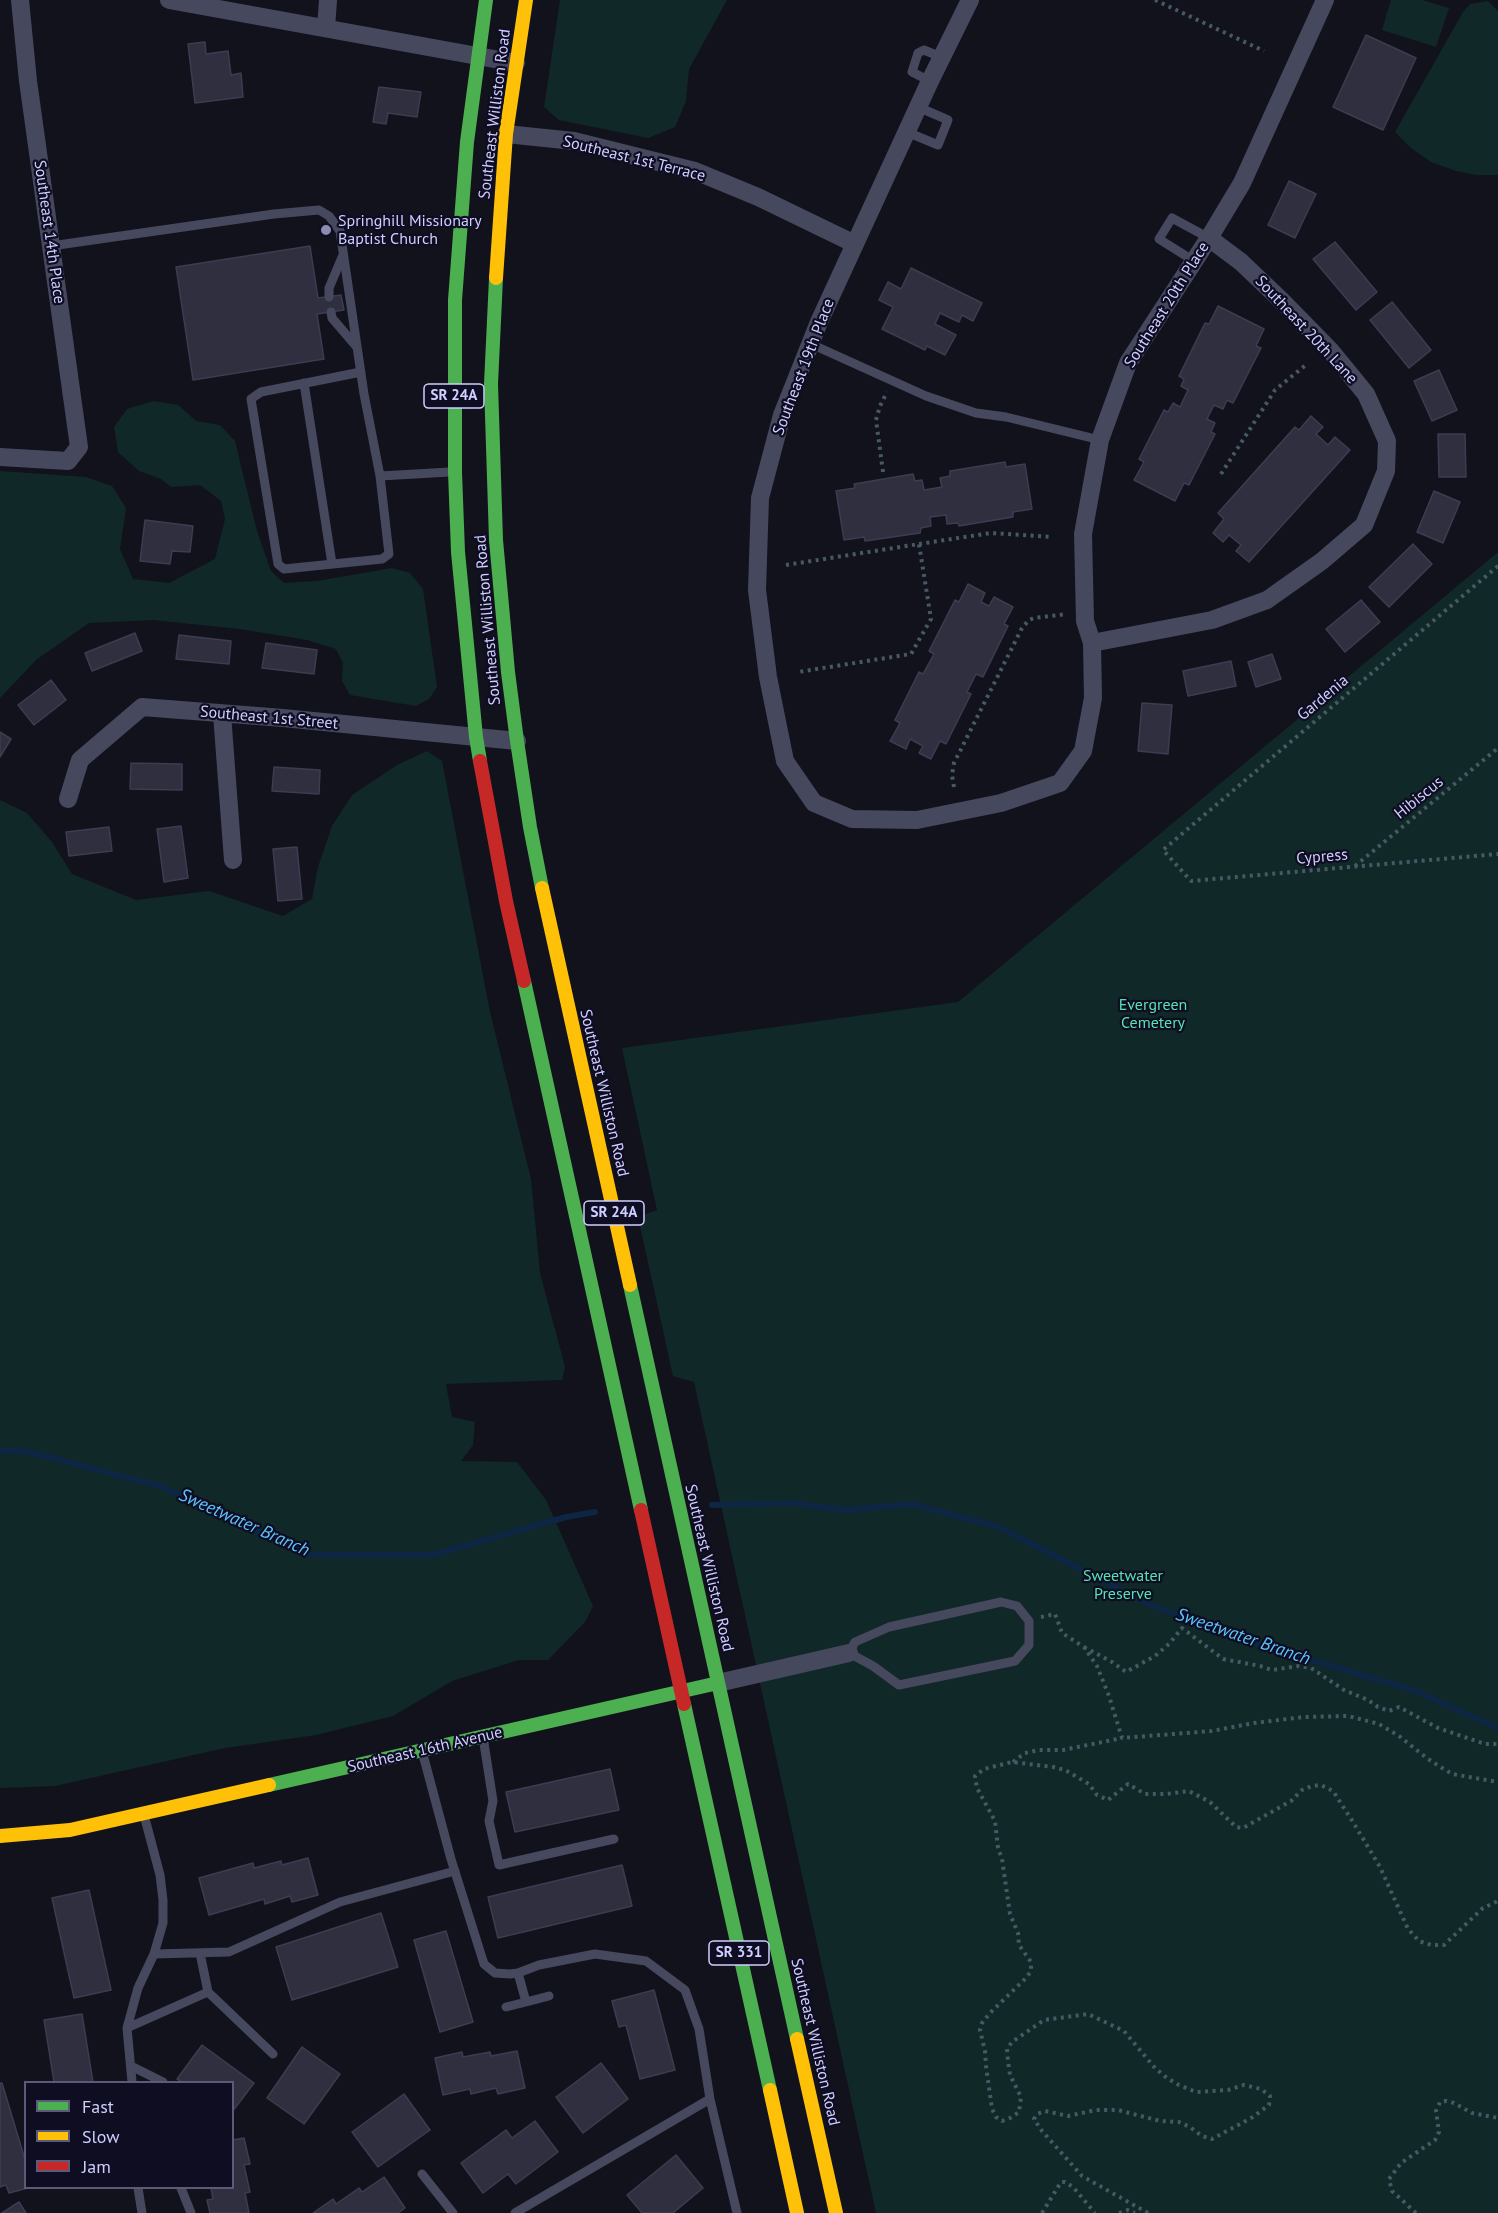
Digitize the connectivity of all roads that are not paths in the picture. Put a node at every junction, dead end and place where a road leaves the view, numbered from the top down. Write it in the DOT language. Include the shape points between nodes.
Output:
graph roads {
  1 [pos="20,0"];
  2 [pos="169,0"];
  3 [pos="328,0"];
  4 [pos="486,0"];
  5 [pos="526,0"];
  6 [pos="970,0"];
  7 [pos="1325,0"];
  8 [pos="326,28"];
  9 [pos="477,56"];
  10 [pos="516,63"];
  11 [pos="918,107"];
  12 [pos="907,132"];
  13 [pos="506,134"];
  14 [pos="1209,238"];
  15 [pos="855,244"];
  16 [pos="51,246"];
  17 [pos="344,253"];
  18 [pos="1194,261"];
  19 [pos="329,297"];
  20 [pos="331,312"];
  21 [pos="811,344"];
  22 [pos="357,347"];
  23 [pos="361,372"];
  24 [pos="304,383"];
  25 [pos="1100,440"];
  26 [pos="0,457"];
  27 [pos="459,472"];
  28 [pos="380,476"];
  29 [pos="332,564"];
  30 [pos="1092,643"];
  31 [pos="222,714"];
  32 [pos="476,737"];
  33 [pos="517,741"];
  34 [pos="68,799"];
  35 [pos="939,815"];
  36 [pos="233,860"];
  37 [pos="849,1653"];
  38 [pos="718,1683"];
  39 [pos="680,1692"];
  40 [pos="483,1737"];
  41 [pos="422,1751"];
  42 [pos="143,1813"];
  43 [pos="0,1836"];
  44 [pos="614,1839"];
  45 [pos="455,1872"];
  46 [pos="200,1953"];
  47 [pos="154,1954"];
  48 [pos="518,1973"];
  49 [pos="208,1992"];
  50 [pos="549,1996"];
  51 [pos="526,2002"];
  52 [pos="506,2007"];
  53 [pos="127,2028"];
  54 [pos="273,2054"];
  55 [pos="131,2066"];
  56 [pos="132,2081"];
  57 [pos="161,2081"];
  58 [pos="710,2098"];
  59 [pos="422,2174"];
  60 [pos="138,2189"];
  61 [pos="182,2189"];
  62 [pos="142,2213"];
  63 [pos="191,2213"];
  64 [pos="453,2213"];
  65 [pos="515,2213"];
  66 [pos="737,2213"];
  67 [pos="797,2213"];
  68 [pos="836,2213"];
  1 -- 16 [label="street, Southeast 14th Place"];
  2 -- 8 [label="street"];
  3 -- 8 [label="street"];
  4 -- 9 [label="main road, Southeast Williston Road / SR 24A"];
  5 -- 10 [label="main road, Southeast Williston Road / SR 24A"];
  6 -- 11 [label="street, Southeast 19th Place"];
  7 -- 14 [label="street, Southeast 20th Place" via="1242,183"];
  8 -- 9 [label="street"];
  9 -- 10 [label="street"];
  9 -- 27 [label="main road, Southeast Williston Road / SR 24A" via="455,300"];
  10 -- 13 [label="main road, Southeast Williston Road / SR 24A"];
  11 -- 12 [label="street, Southeast 19th Place"];
  11 -- 12 [label="lane" via="948,120 938,145"];
  12 -- 15 [label="street, Southeast 19th Place"];
  13 -- 15 [label="street, Southeast 1st Terrace" via="574,141 695,171"];
  13 -- 33 [label="main road, Southeast Williston Road / SR 24A" via="494,299 489,472"];
  14 -- 18 [label="street, Southeast 20th Place"];
  14 -- 18 [label="lane" via="1172,218 1159,239"];
  14 -- 30 [label="street, Southeast 20th Lane" via="1282,301 1366,394 1387,441 1386,471 1364,525 1267,600 1212,620"];
  15 -- 21 [label="street, Southeast 19th Place"];
  16 -- 17 [label="lane" via="319,210 340,231"];
  16 -- 26 [label="street, Southeast 14th Place" via="79,447 68,461"];
  17 -- 19 [label="lane"];
  17 -- 22 [label="lane"];
  18 -- 25 [label="street, Southeast 20th Place" via="1128,363"];
  20 -- 22 [label="lane"];
  21 -- 25 [label="lane" via="926,396 976,413"];
  21 -- 35 [label="street, Southeast 19th Place" via="782,415 760,498 757,590 768,677 785,761 814,803 852,819 917,820"];
  22 -- 23 [label="lane"];
  23 -- 24 [label="lane"];
  23 -- 28 [label="lane"];
  24 -- 29 [label="lane"];
  24 -- 29 [label="lane" via="261,392 251,399 278,564 284,569"];
  25 -- 30 [label="street, Southeast 20th Place" via="1083,534 1085,621"];
  27 -- 28 [label="lane"];
  27 -- 32 [label="main road, Southeast Williston Road / SR 24A" via="458,552"];
  28 -- 29 [label="lane" via="389,554 382,559"];
  30 -- 35 [label="street, Southeast 20th Place" via="1093,698 1083,751 1060,783 1001,803"];
  31 -- 32 [label="street, Southeast 1st Street"];
  31 -- 34 [label="street, Southeast 1st Street" via="142,707 80,760"];
  31 -- 36 [label="street"];
  32 -- 33 [label="street, Southeast 1st Street"];
  32 -- 39 [label="main road, Southeast Williston Road / SR 24A" via="506,901"];
  33 -- 38 [label="main road, Southeast Williston Road / SR 24A" via="549,920"];
  37 -- 37 [label="lane" via="899,1685 1015,1661 1029,1645 1029,1621 1017,1606 1001,1602 889,1627 855,1642"];
  37 -- 38 [label="street, Southeast 16th Avenue"];
  38 -- 39 [label="main road, Southeast 16th Avenue"];
  38 -- 68 [label="main road, Southeast Williston Road / SR 331"];
  39 -- 40 [label="main road, Southeast 16th Avenue"];
  39 -- 67 [label="main road, Southeast Williston Road / SR 331"];
  40 -- 41 [label="main road, Southeast 16th Avenue"];
  40 -- 44 [label="lane" via="493,1801 489,1821 499,1865"];
  41 -- 42 [label="main road, Southeast 16th Avenue"];
  41 -- 45 [label="lane"];
  42 -- 43 [label="main road, Southeast 16th Avenue" via="70,1830"];
  42 -- 47 [label="lane" via="164,1900 163,1923"];
  45 -- 46 [label="lane" via="340,1902 229,1952"];
  45 -- 48 [label="lane" via="484,1965 495,1973"];
  46 -- 47 [label="lane"];
  46 -- 49 [label="lane"];
  47 -- 53 [label="lane" via="138,1988"];
  48 -- 51 [label="lane"];
  48 -- 58 [label="lane" via="595,1954 646,1961 685,1990 699,2029"];
  49 -- 53 [label="lane"];
  49 -- 54 [label="lane"];
  50 -- 51 [label="lane"];
  51 -- 52 [label="lane"];
  53 -- 55 [label="lane"];
  55 -- 56 [label="lane"];
  55 -- 57 [label="lane"];
  58 -- 65 [label="lane"];
  58 -- 66 [label="lane"];
  59 -- 64 [label="lane"];
  60 -- 62 [label="lane"];
  61 -- 63 [label="lane"];
}
